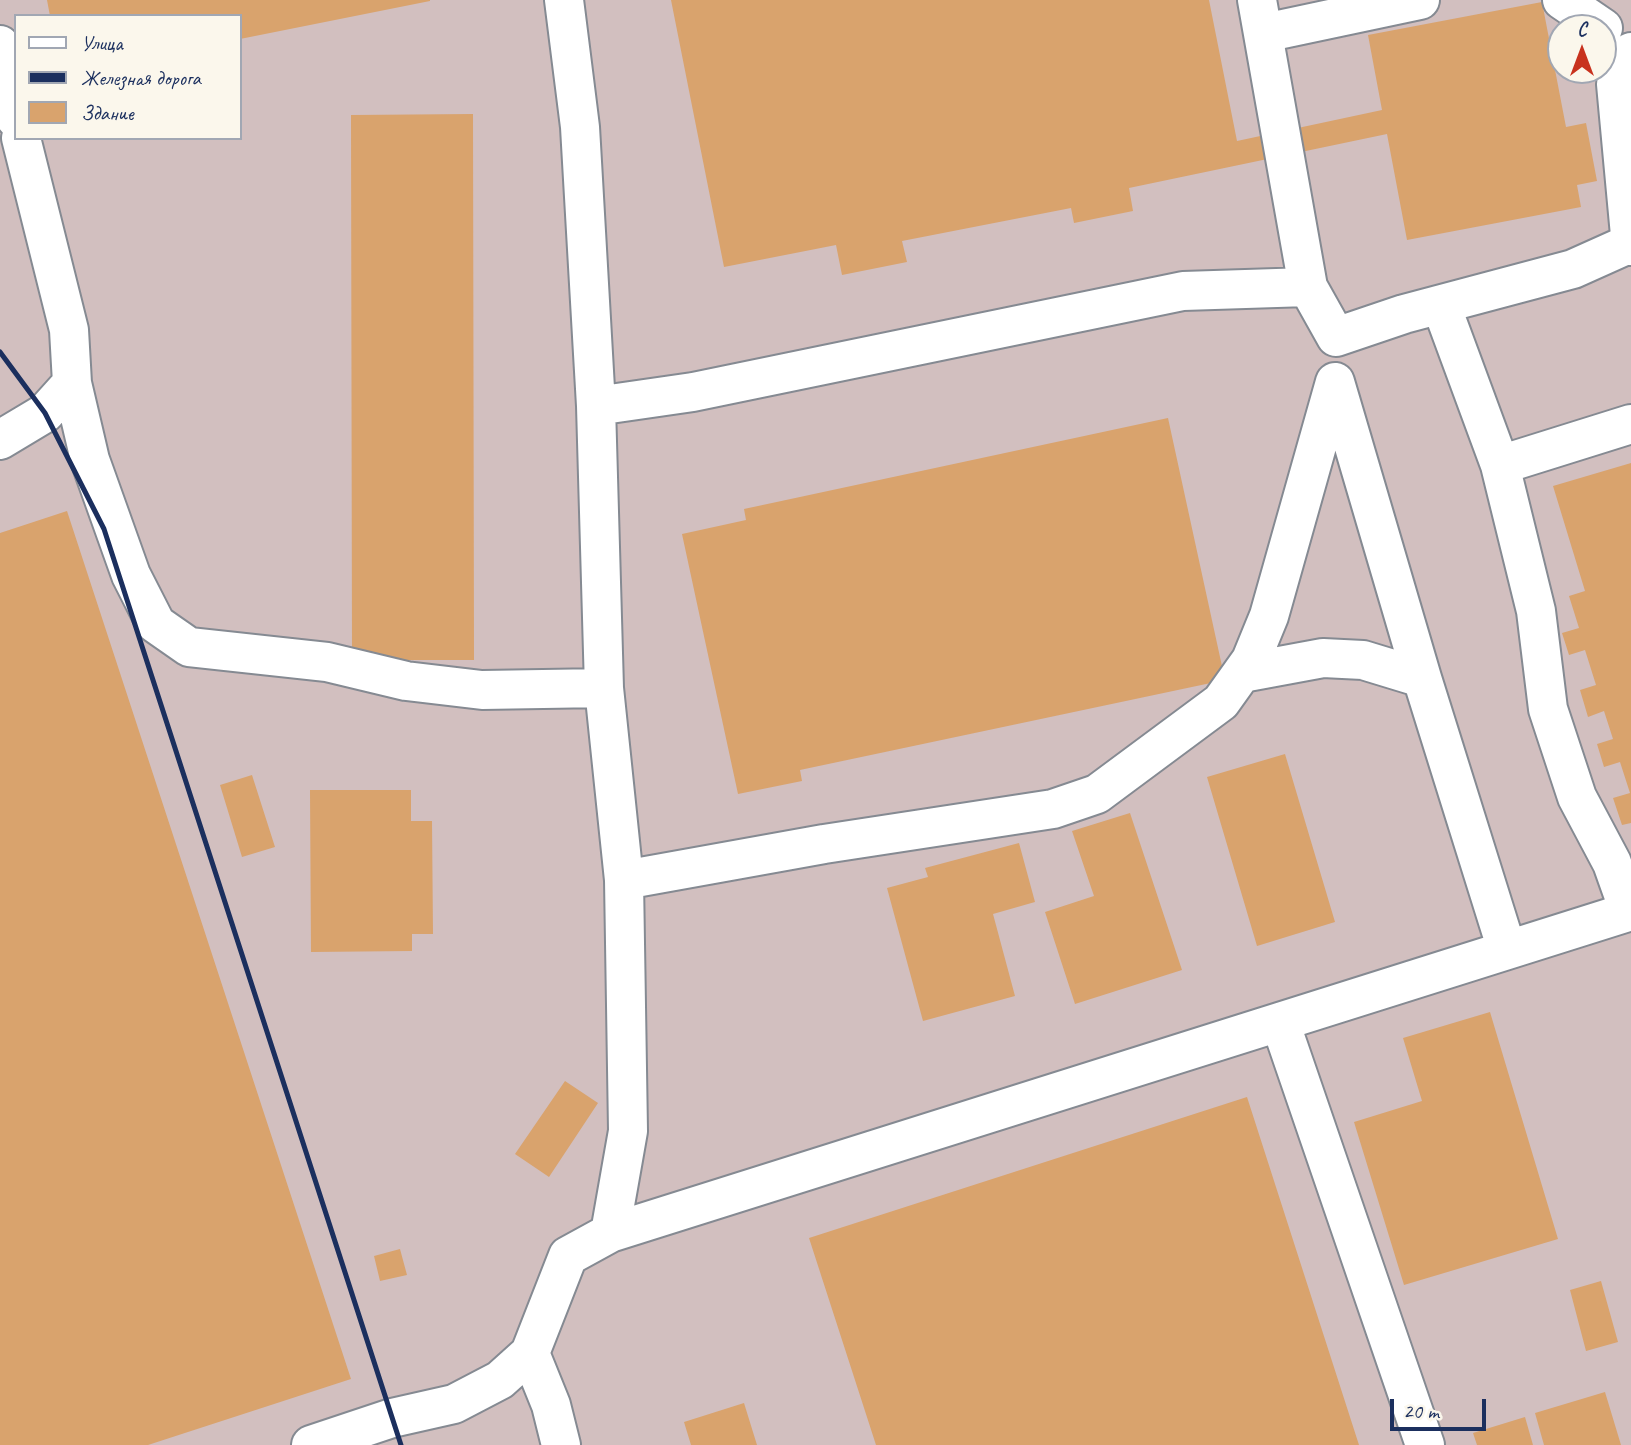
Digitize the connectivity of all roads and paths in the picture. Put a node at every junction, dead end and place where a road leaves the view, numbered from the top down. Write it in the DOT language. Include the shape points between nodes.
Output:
graph roads {
  1 [pos="564,0"];
  2 [pos="1420,0"];
  3 [pos="1562,0"];
  4 [pos="1581,14"];
  5 [pos="1260,17"];
  6 [pos="0,45"];
  7 [pos="1616,84"];
  8 [pos="14,102"];
  9 [pos="22,140"];
  10 [pos="1630,244"];
  11 [pos="1308,287"];
  12 [pos="1441,305"];
  13 [pos="1336,337"];
  14 [pos="1335,382"];
  15 [pos="72,383"];
  16 [pos="596,406"];
  17 [pos="1631,424"];
  18 [pos="0,440"];
  19 [pos="1500,465"];
  20 [pos="1242,673"];
  21 [pos="1422,678"];
  22 [pos="604,688"];
  23 [pos="624,880"];
  24 [pos="1630,911"];
  25 [pos="1507,950"];
  26 [pos="1280,1022"];
  27 [pos="610,1233"];
  28 [pos="530,1353"];
  29 [pos="311,1445"];
  30 [pos="561,1445"];
  31 [pos="1425,1445"];
  1 -- 16 [label="lane" via="580,127"];
  2 -- 5 [label="lane"];
  3 -- 4 [label="lane"];
  5 -- 11 [label="lane"];
  6 -- 8 [label="lane"];
  7 -- 10 [label="lane"];
  9 -- 15 [label="lane" via="69,330"];
  10 -- 12 [label="lane" via="1573,269"];
  11 -- 13 [label="lane"];
  11 -- 16 [label="lane" via="1183,290 693,392"];
  12 -- 13 [label="lane"];
  12 -- 19 [label="lane"];
  13 -- 14 [label="lane"];
  14 -- 20 [label="lane" via="1269,616"];
  14 -- 21 [label="lane"];
  15 -- 18 [label="lane" via="45,413"];
  15 -- 22 [label="lane" via="90,460 131,575 156,624 189,647 327,662 406,681 482,690"];
  16 -- 22 [label="lane"];
  17 -- 19 [label="lane"];
  19 -- 24 [label="lane" via="1536,611 1548,709 1577,797 1612,863"];
  20 -- 21 [label="lane" via="1323,658 1363,660"];
  20 -- 23 [label="lane" via="1221,702 1097,794 1075,802"];
  21 -- 25 [label="lane"];
  22 -- 23 [label="lane"];
  23 -- 27 [label="lane" via="628,1131"];
  24 -- 25 [label="lane"];
  25 -- 26 [label="lane"];
  26 -- 27 [label="lane"];
  26 -- 31 [label="lane"];
  27 -- 28 [label="lane" via="568,1256"];
  28 -- 29 [label="lane" via="500,1380 454,1404 392,1418"];
  28 -- 30 [label="lane"];
}
